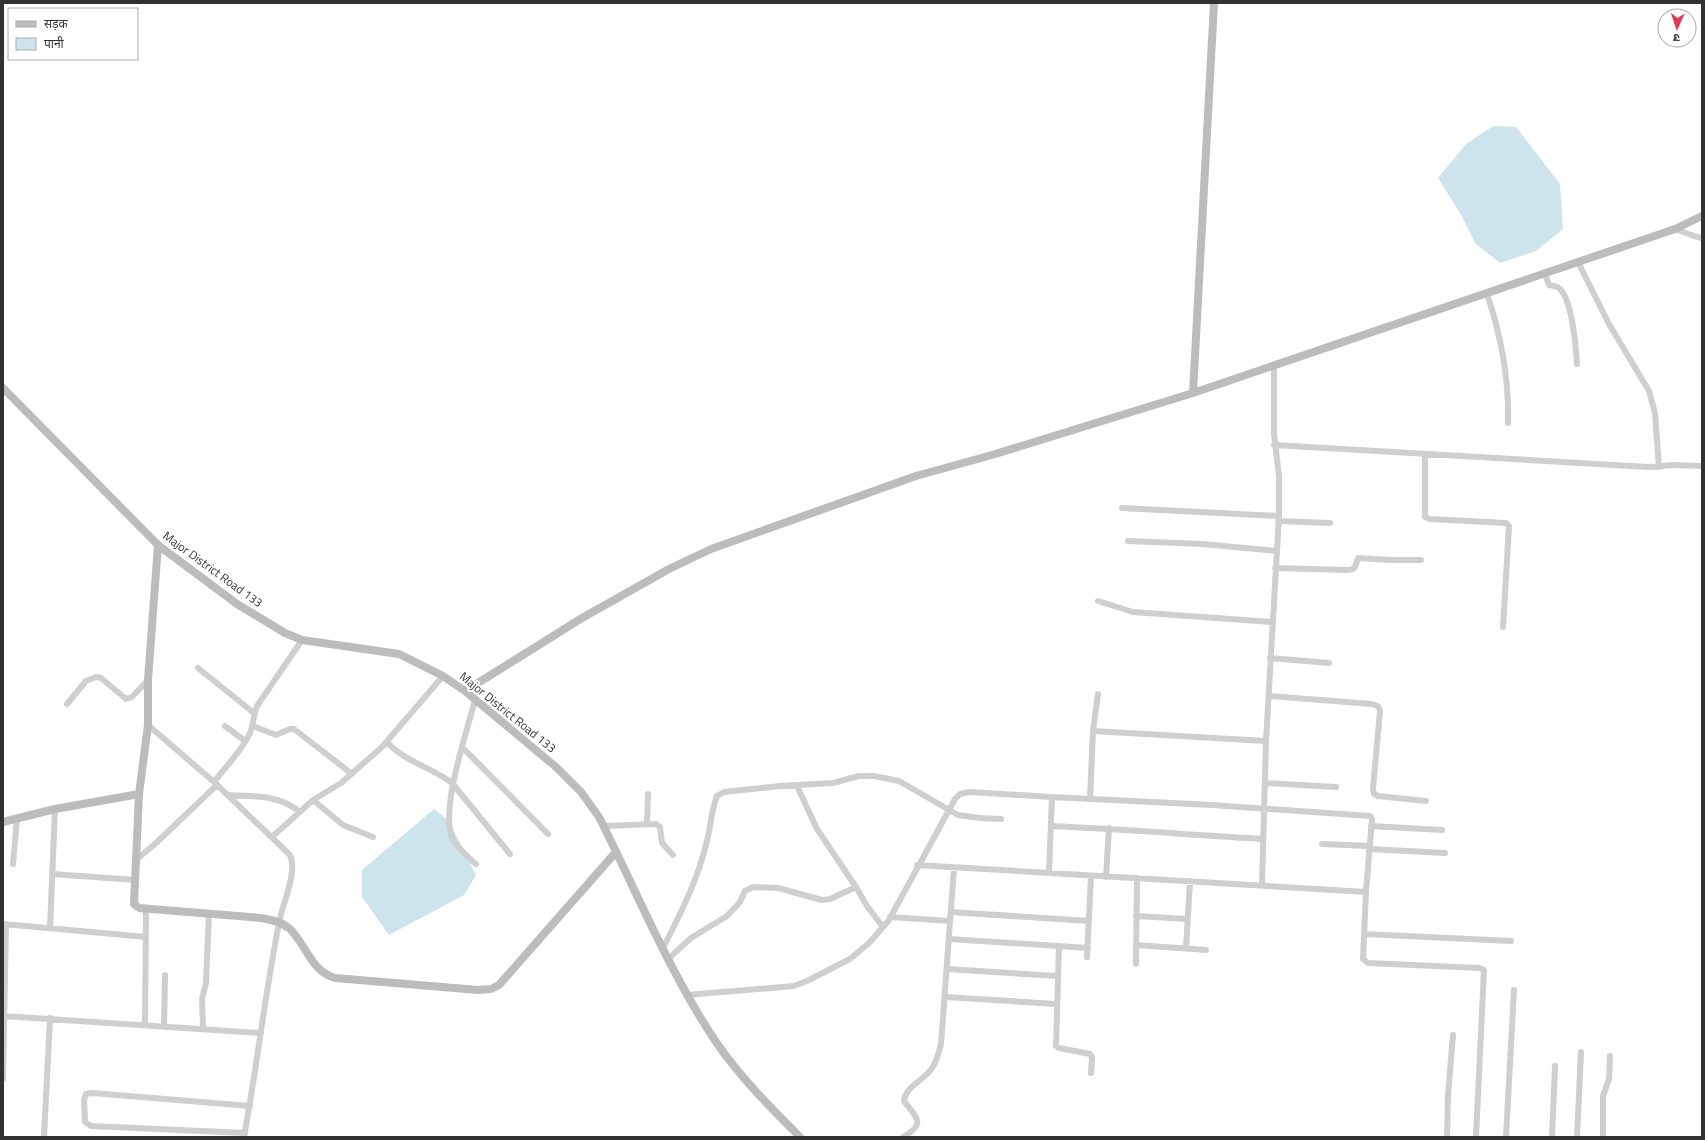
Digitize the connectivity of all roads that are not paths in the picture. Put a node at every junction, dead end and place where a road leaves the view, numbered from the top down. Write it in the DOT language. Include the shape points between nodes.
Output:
graph roads {
  1 [pos="1214,3"];
  2 [pos="1702,216"];
  3 [pos="1675,229"];
  4 [pos="1702,238"];
  5 [pos="1578,262"];
  6 [pos="1545,274"];
  7 [pos="1487,294"];
  8 [pos="1577,364"];
  9 [pos="1274,367"];
  10 [pos="3,388"];
  11 [pos="1193,393"];
  12 [pos="1508,423"];
  13 [pos="1274,444"];
  14 [pos="1425,454"];
  15 [pos="1702,466"];
  16 [pos="1659,467"];
  17 [pos="1122,508"];
  18 [pos="1278,518"];
  19 [pos="1330,523"];
  20 [pos="1128,541"];
  21 [pos="158,545"];
  22 [pos="1276,551"];
  23 [pos="1421,560"];
  24 [pos="1275,568"];
  25 [pos="1098,601"];
  26 [pos="1272,622"];
  27 [pos="1503,627"];
  28 [pos="302,640"];
  29 [pos="1270,658"];
  30 [pos="1329,663"];
  31 [pos="198,668"];
  32 [pos="443,676"];
  33 [pos="148,680"];
  34 [pos="465,691"];
  35 [pos="1098,694"];
  36 [pos="1269,696"];
  37 [pos="475,700"];
  38 [pos="67,704"];
  39 [pos="254,713"];
  40 [pos="148,725"];
  41 [pos="225,726"];
  42 [pos="253,726"];
  43 [pos="1093,731"];
  44 [pos="245,741"];
  45 [pos="1266,741"];
  46 [pos="387,742"];
  47 [pos="462,747"];
  48 [pos="352,774"];
  49 [pos="216,783"];
  50 [pos="452,783"];
  51 [pos="1265,784"];
  52 [pos="796,786"];
  53 [pos="1336,787"];
  54 [pos="139,794"];
  55 [pos="648,794"];
  56 [pos="229,796"];
  57 [pos="1052,797"];
  58 [pos="313,800"];
  59 [pos="1090,800"];
  60 [pos="1426,801"];
  61 [pos="55,809"];
  62 [pos="1264,809"];
  63 [pos="949,810"];
  64 [pos="300,812"];
  65 [pos="17,818"];
  66 [pos="1001,819"];
  67 [pos="3,822"];
  68 [pos="647,824"];
  69 [pos="604,826"];
  70 [pos="1052,826"];
  71 [pos="1371,826"];
  72 [pos="1109,828"];
  73 [pos="1442,830"];
  74 [pos="548,834"];
  75 [pos="272,837"];
  76 [pos="373,837"];
  77 [pos="1263,839"];
  78 [pos="1322,844"];
  79 [pos="1369,848"];
  80 [pos="616,852"];
  81 [pos="1445,853"];
  82 [pos="510,854"];
  83 [pos="673,855"];
  84 [pos="137,859"];
  85 [pos="13,864"];
  86 [pos="476,864"];
  87 [pos="917,865"];
  88 [pos="954,868"];
  89 [pos="1049,873"];
  90 [pos="52,874"];
  91 [pos="1091,876"];
  92 [pos="1106,877"];
  93 [pos="1137,878"];
  94 [pos="136,880"];
  95 [pos="1190,881"];
  96 [pos="1262,885"];
  97 [pos="856,887"];
  98 [pos="1366,892"];
  99 [pos="146,909"];
  100 [pos="951,912"];
  101 [pos="209,913"];
  102 [pos="1136,916"];
  103 [pos="890,917"];
  104 [pos="1187,919"];
  105 [pos="1089,920"];
  106 [pos="950,921"];
  107 [pos="279,922"];
  108 [pos="4,924"];
  109 [pos="883,927"];
  110 [pos="50,928"];
  111 [pos="1364,934"];
  112 [pos="146,937"];
  113 [pos="949,939"];
  114 [pos="1511,941"];
  115 [pos="1136,944"];
  116 [pos="1059,946"];
  117 [pos="663,948"];
  118 [pos="1088,948"];
  119 [pos="1186,948"];
  120 [pos="1206,950"];
  121 [pos="1087,957"];
  122 [pos="668,959"];
  123 [pos="1136,964"];
  124 [pos="947,969"];
  125 [pos="165,975"];
  126 [pos="4,976"];
  127 [pos="1057,976"];
  128 [pos="1514,990"];
  129 [pos="687,995"];
  130 [pos="945,997"];
  131 [pos="1056,1004"];
  132 [pos="4,1016"];
  133 [pos="50,1018"];
  134 [pos="145,1025"];
  135 [pos="164,1027"];
  136 [pos="203,1028"];
  137 [pos="261,1033"];
  138 [pos="1453,1035"];
  139 [pos="1581,1052"];
  140 [pos="1610,1056"];
  141 [pos="4,1057"];
  142 [pos="1556,1066"];
  143 [pos="1091,1073"];
  144 [pos="3,1079"];
  145 [pos="250,1106"];
  146 [pos="245,1135"];
  147 [pos="44,1137"];
  148 [pos="800,1137"];
  149 [pos="903,1137"];
  150 [pos="1447,1137"];
  151 [pos="1476,1137"];
  152 [pos="1506,1137"];
  153 [pos="1552,1137"];
  154 [pos="1577,1137"];
  155 [pos="1603,1137"];
  1 -- 11 [label="street"];
  2 -- 3 [label="street"];
  3 -- 4 [label="street"];
  3 -- 5 [label="street"];
  5 -- 6 [label="street"];
  5 -- 16 [label="street" via="1609,324 1649,391 1655,413"];
  6 -- 7 [label="street"];
  6 -- 8 [label="street" via="1549,285 1560,288 1564,294 1572,322"];
  7 -- 9 [label="street"];
  7 -- 12 [label="street" via="1499,332 1507,386"];
  9 -- 11 [label="street"];
  9 -- 13 [label="street"];
  10 -- 21 [label="street, Major District Road 133"];
  11 -- 34 [label="street" via="916,476 711,549 669,569 582,618"];
  13 -- 14 [label="street"];
  13 -- 18 [label="street" via="1279,476"];
  14 -- 16 [label="street"];
  14 -- 27 [label="street" via="1425,516 1430,519 1506,523 1509,526"];
  15 -- 16 [label="street" via="1680,464"];
  17 -- 18 [label="street"];
  18 -- 19 [label="street"];
  18 -- 22 [label="street"];
  20 -- 22 [label="street" via="1203,544"];
  21 -- 28 [label="street, Major District Road 133" via="236,604 284,633"];
  21 -- 33 [label="street"];
  22 -- 24 [label="street"];
  23 -- 24 [label="street" via="1358,558 1355,567 1348,570"];
  24 -- 26 [label="street"];
  25 -- 26 [label="street" via="1133,612"];
  26 -- 29 [label="street"];
  28 -- 32 [label="street, Major District Road 133" via="399,654"];
  28 -- 39 [label="street"];
  29 -- 30 [label="street"];
  29 -- 36 [label="street"];
  31 -- 39 [label="street"];
  32 -- 34 [label="street, Major District Road 133"];
  32 -- 46 [label="street"];
  33 -- 38 [label="street" via="132,697 126,699 101,678 90,678"];
  33 -- 40 [label="street"];
  34 -- 37 [label="street, Major District Road 133"];
  35 -- 43 [label="street"];
  36 -- 45 [label="street"];
  36 -- 60 [label="street" via="1378,706 1380,712 1374,794"];
  37 -- 47 [label="street"];
  37 -- 69 [label="street, Major District Road 133" via="567,778 594,809"];
  39 -- 42 [label="street"];
  40 -- 49 [label="street"];
  40 -- 54 [label="street"];
  41 -- 44 [label="street"];
  42 -- 44 [label="street"];
  42 -- 48 [label="street" via="276,735 294,729"];
  43 -- 45 [label="street"];
  43 -- 59 [label="street"];
  44 -- 49 [label="street"];
  45 -- 51 [label="street"];
  46 -- 48 [label="street"];
  46 -- 50 [label="street" via="405,758"];
  47 -- 50 [label="street"];
  47 -- 74 [label="street"];
  48 -- 58 [label="street"];
  49 -- 56 [label="street"];
  49 -- 84 [label="street"];
  50 -- 82 [label="street"];
  50 -- 86 [label="street" via="450,833 453,841"];
  51 -- 53 [label="street"];
  51 -- 62 [label="street"];
  52 -- 63 [label="street" via="874,776 899,781 917,789"];
  52 -- 97 [label="street" via="817,829"];
  52 -- 117 [label="street" via="724,792 717,796 699,869 686,903"];
  54 -- 61 [label="street"];
  54 -- 84 [label="street"];
  55 -- 68 [label="street"];
  56 -- 64 [label="street" via="282,800"];
  56 -- 75 [label="street"];
  57 -- 59 [label="street"];
  57 -- 63 [label="street" via="969,792 960,794"];
  57 -- 70 [label="street"];
  58 -- 64 [label="street"];
  58 -- 76 [label="street" via="343,824"];
  59 -- 62 [label="street"];
  61 -- 65 [label="street"];
  61 -- 90 [label="street"];
  62 -- 71 [label="street" via="1368,815 1372,817"];
  62 -- 77 [label="street"];
  63 -- 66 [label="street" via="965,816"];
  63 -- 87 [label="street"];
  64 -- 75 [label="street"];
  65 -- 67 [label="street"];
  65 -- 85 [label="street"];
  68 -- 69 [label="street"];
  68 -- 83 [label="street" via="656,824 660,827 662,843"];
  69 -- 80 [label="street, Major District Road 133"];
  70 -- 72 [label="street"];
  70 -- 89 [label="street"];
  71 -- 73 [label="street"];
  71 -- 79 [label="street"];
  72 -- 77 [label="street"];
  72 -- 92 [label="street"];
  75 -- 107 [label="street" via="293,860"];
  77 -- 96 [label="street"];
  78 -- 79 [label="street"];
  79 -- 81 [label="street"];
  79 -- 98 [label="street"];
  80 -- 107 [label="street" via="504,980 491,989 348,980 326,976 289,929"];
  80 -- 117 [label="street, Major District Road 133"];
  84 -- 94 [label="street"];
  87 -- 88 [label="street"];
  87 -- 103 [label="street"];
  88 -- 89 [label="street"];
  88 -- 100 [label="street"];
  89 -- 91 [label="street"];
  90 -- 94 [label="street"];
  90 -- 110 [label="street"];
  91 -- 92 [label="street"];
  91 -- 105 [label="street"];
  92 -- 93 [label="street"];
  93 -- 95 [label="street"];
  93 -- 102 [label="street"];
  94 -- 99 [label="street" via="134,904"];
  95 -- 96 [label="street"];
  95 -- 104 [label="street"];
  96 -- 98 [label="street"];
  97 -- 109 [label="street"];
  97 -- 122 [label="street" via="822,900 778,888 753,887 745,891 740,902 727,916 691,938"];
  98 -- 111 [label="street"];
  99 -- 101 [label="street"];
  99 -- 112 [label="street"];
  100 -- 105 [label="street"];
  100 -- 106 [label="street"];
  101 -- 107 [label="street"];
  101 -- 136 [label="street" via="206,983 202,999"];
  102 -- 104 [label="street"];
  102 -- 115 [label="street"];
  103 -- 106 [label="street"];
  103 -- 109 [label="street"];
  104 -- 119 [label="street"];
  105 -- 118 [label="street"];
  106 -- 113 [label="street"];
  107 -- 137 [label="street"];
  108 -- 110 [label="street"];
  108 -- 126 [label="street"];
  109 -- 129 [label="street" via="850,959 794,986"];
  110 -- 112 [label="street"];
  111 -- 114 [label="street"];
  111 -- 151 [label="street" via="1363,959 1368,963 1484,970"];
  112 -- 134 [label="street"];
  113 -- 116 [label="street"];
  113 -- 124 [label="street"];
  115 -- 119 [label="street"];
  115 -- 123 [label="street"];
  116 -- 118 [label="street"];
  116 -- 127 [label="street"];
  117 -- 122 [label="street, Major District Road 133"];
  118 -- 121 [label="street"];
  119 -- 120 [label="street"];
  122 -- 129 [label="street, Major District Road 133"];
  124 -- 127 [label="street"];
  124 -- 130 [label="street"];
  125 -- 135 [label="street"];
  126 -- 132 [label="street"];
  127 -- 131 [label="street"];
  128 -- 152 [label="street"];
  129 -- 148 [label="street, Major District Road 133" via="717,1043 751,1085"];
  130 -- 131 [label="street"];
  130 -- 149 [label="street" via="938,1056 932,1069 905,1094 904,1101 918,1120 913,1130"];
  131 -- 143 [label="street" via="1056,1046 1090,1054"];
  132 -- 133 [label="street"];
  132 -- 141 [label="street"];
  133 -- 134 [label="street"];
  133 -- 147 [label="street"];
  134 -- 135 [label="street"];
  135 -- 136 [label="street"];
  136 -- 137 [label="street"];
  137 -- 145 [label="street"];
  138 -- 150 [label="street"];
  139 -- 154 [label="street"];
  140 -- 155 [label="street" via="1609,1079 1603,1096"];
  141 -- 144 [label="street"];
  142 -- 153 [label="street"];
  145 -- 146 [label="street"];
  145 -- 146 [label="street" via="92,1093 86,1094 84,1100 85,1122 91,1126"];
}
